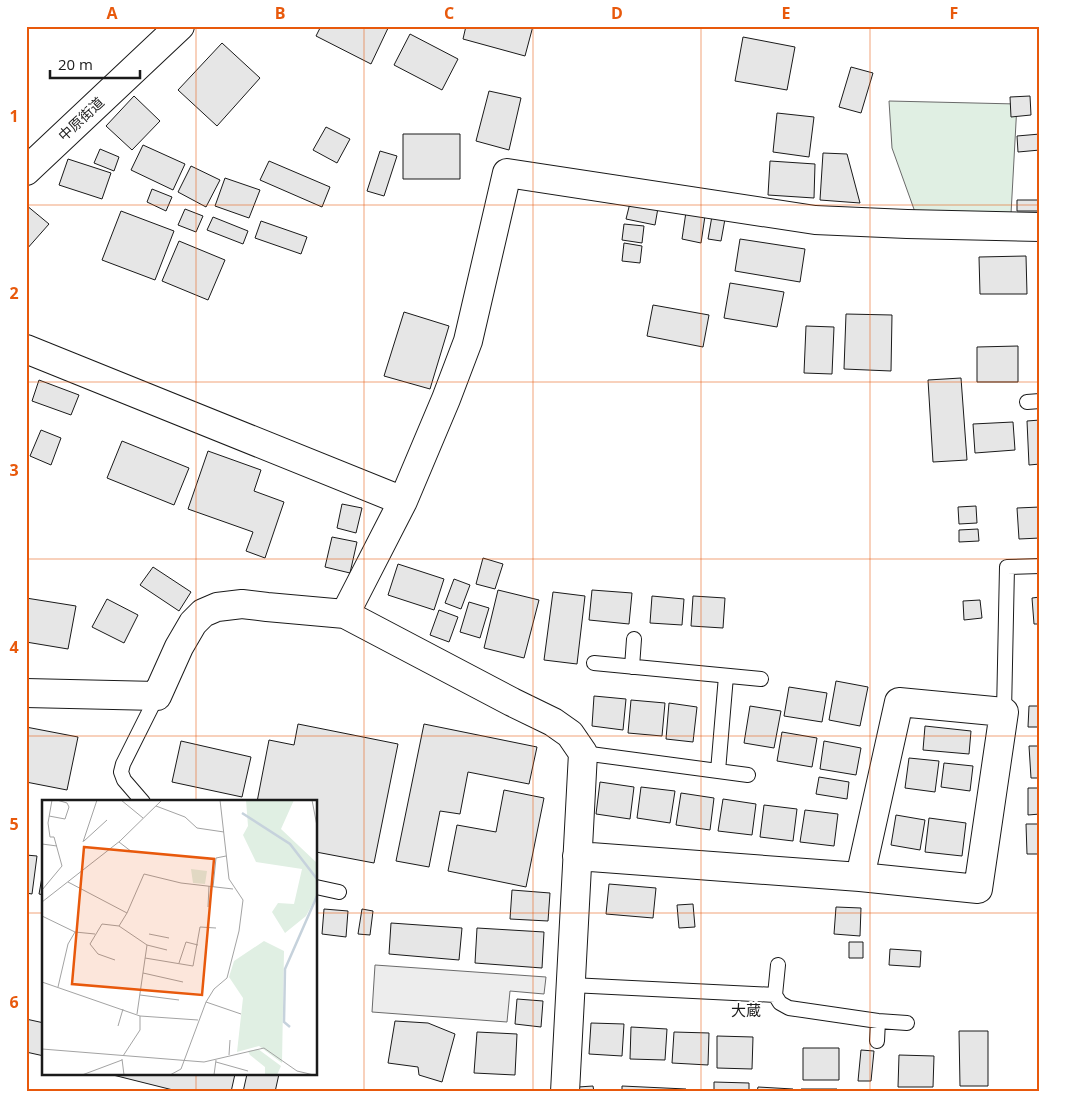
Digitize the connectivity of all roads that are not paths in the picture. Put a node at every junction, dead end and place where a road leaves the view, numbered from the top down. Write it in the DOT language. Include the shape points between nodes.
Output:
graph roads {
  1 [pos="180,26"];
  2 [pos="26,171"];
  3 [pos="1040,227"];
  4 [pos="26,349"];
  5 [pos="403,501"];
  6 [pos="1040,566"];
  7 [pos="345,614"];
  8 [pos="634,639"];
  9 [pos="594,663"];
  10 [pos="632,667"];
  11 [pos="726,676"];
  12 [pos="760,680"];
  13 [pos="26,693"];
  14 [pos="157,696"];
  15 [pos="1004,712"];
  16 [pos="583,753"];
  17 [pos="718,771"];
  18 [pos="748,775"];
  19 [pos="141,800"];
  20 [pos="577,856"];
  21 [pos="860,877"];
  22 [pos="318,887"];
  23 [pos="339,892"];
  24 [pos="778,965"];
  25 [pos="571,986"];
  26 [pos="775,995"];
  27 [pos="878,1021"];
  28 [pos="907,1023"];
  29 [pos="877,1041"];
  30 [pos="565,1092"];
  1 -- 2 [label="street, 中原街道"];
  3 -- 5 [label="street" via="815,220 507,173 468,341"];
  4 -- 5 [label="street"];
  5 -- 7 [label="street"];
  6 -- 15 [label="lane" via="1007,567"];
  7 -- 14 [label="street" via="242,604 203,612 179,647"];
  7 -- 16 [label="street" via="553,722 570,734"];
  8 -- 10 [label="lane"];
  9 -- 10 [label="lane"];
  10 -- 11 [label="lane"];
  11 -- 12 [label="lane"];
  11 -- 17 [label="lane"];
  13 -- 14 [label="street"];
  14 -- 19 [label="lane" via="123,764 124,780"];
  15 -- 21 [label="street" via="900,702"];
  15 -- 21 [label="street" via="978,889"];
  16 -- 17 [label="lane"];
  16 -- 20 [label="street"];
  17 -- 18 [label="lane"];
  20 -- 21 [label="street"];
  20 -- 25 [label="street"];
  22 -- 23 [label="lane"];
  24 -- 26 [label="lane"];
  25 -- 26 [label="lane"];
  25 -- 30 [label="street"];
  26 -- 27 [label="lane" via="789,1008"];
  27 -- 28 [label="lane"];
  27 -- 29 [label="lane"];
}
